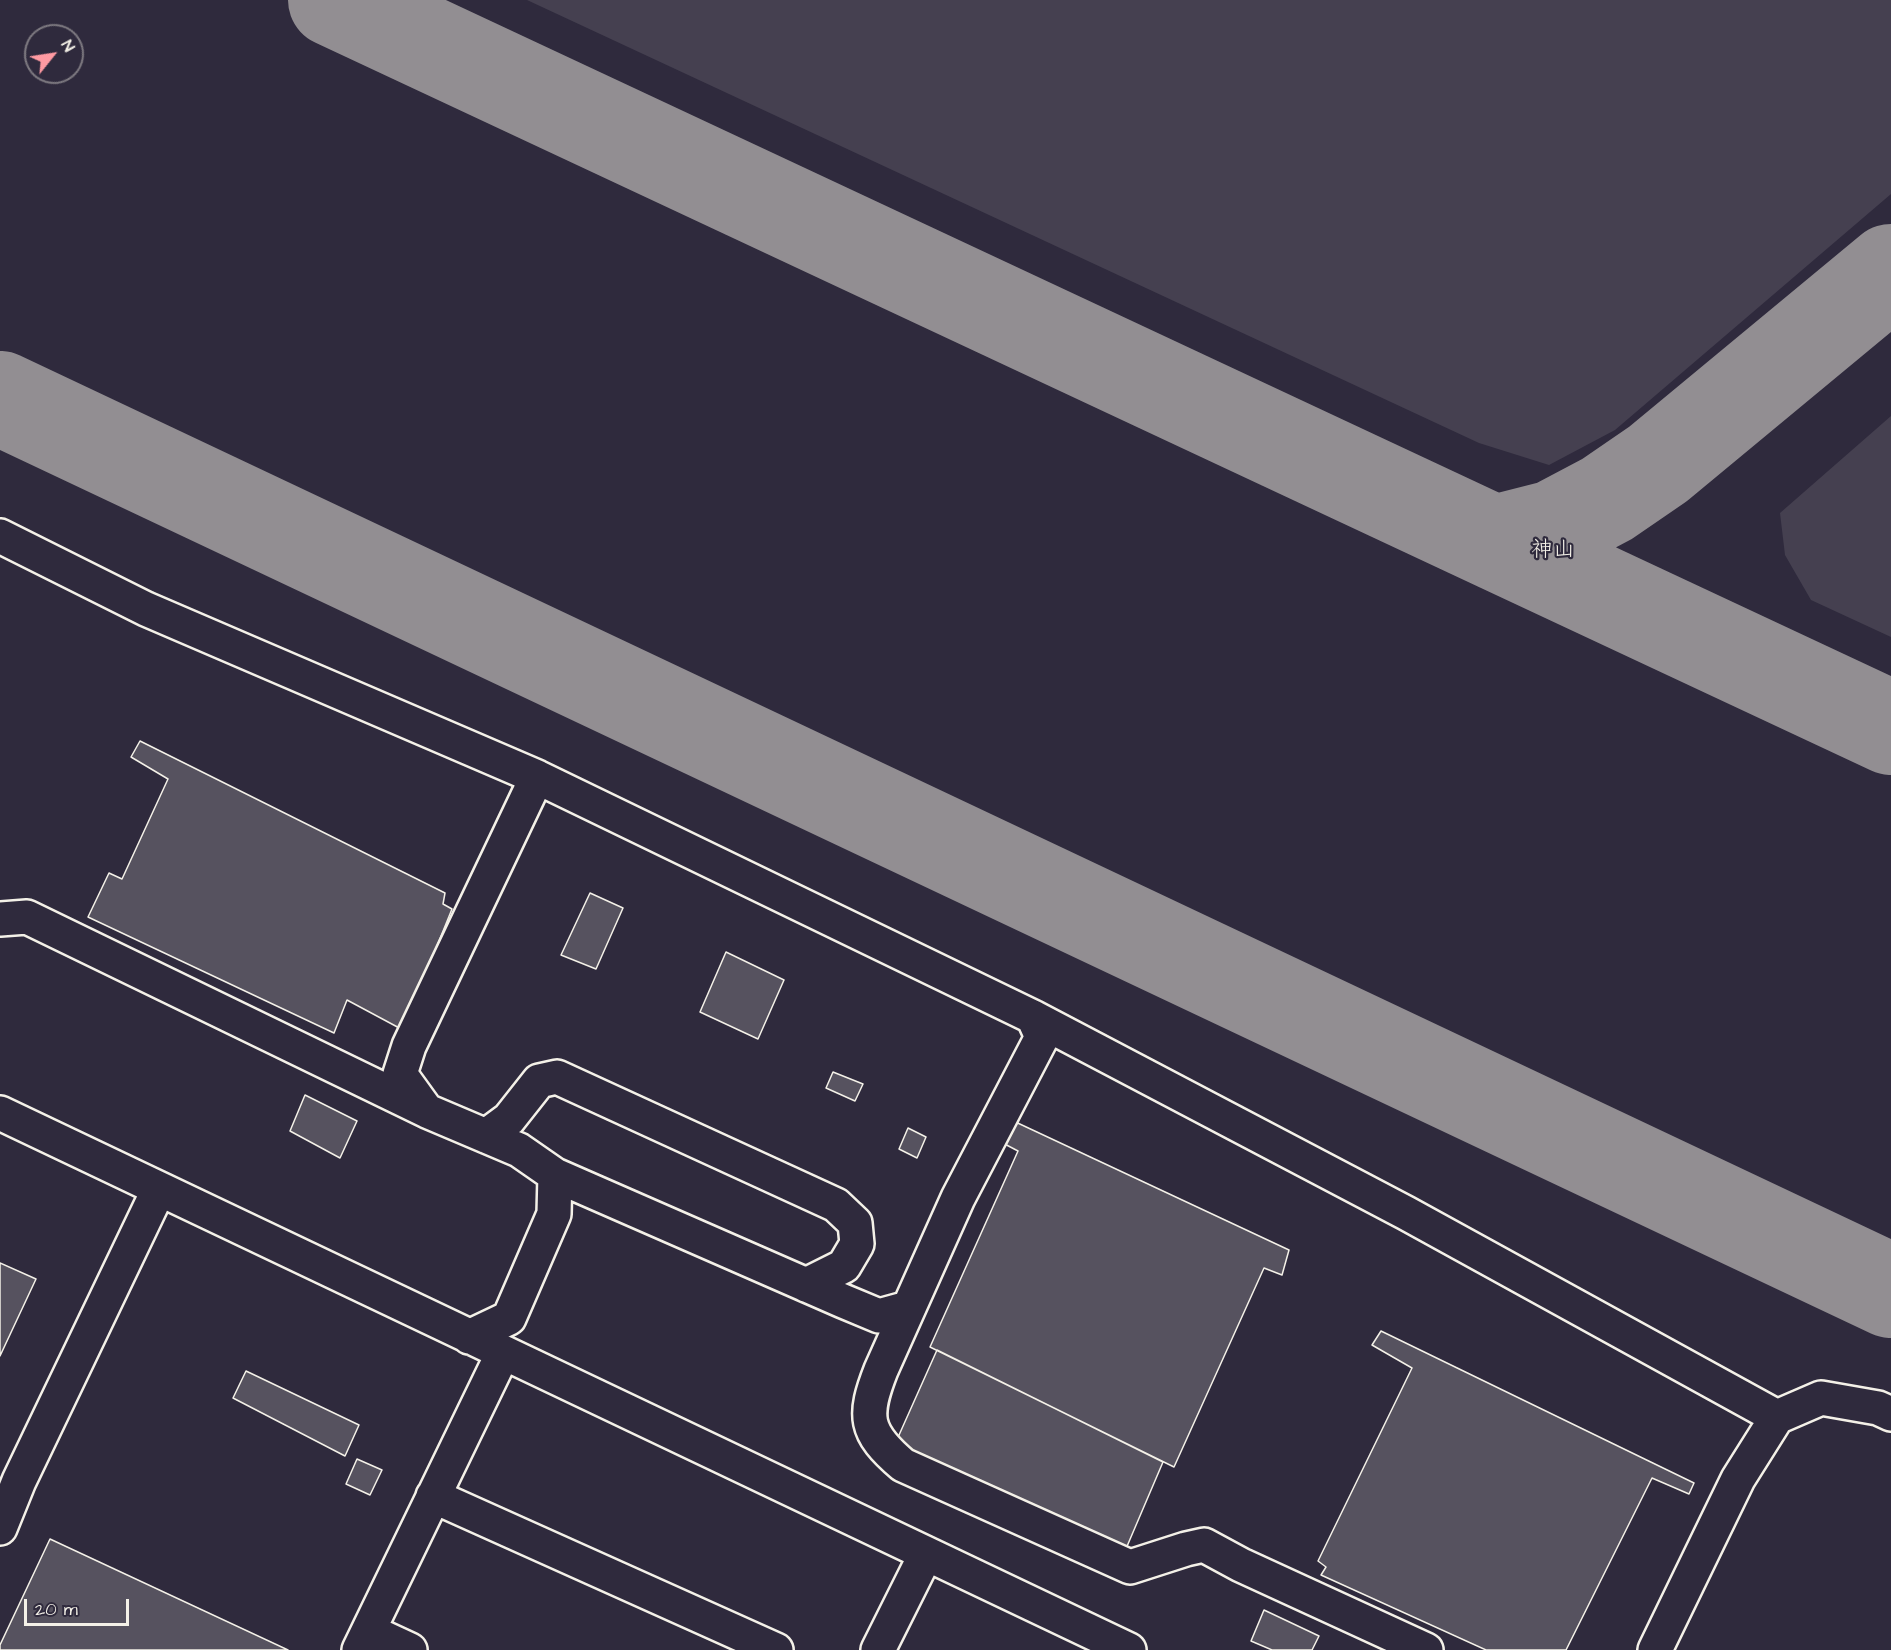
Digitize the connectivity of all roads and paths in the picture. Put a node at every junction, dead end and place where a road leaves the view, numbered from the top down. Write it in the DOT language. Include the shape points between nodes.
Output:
graph roads {
  1 [pos="0,536"];
  2 [pos="537,777"];
  3 [pos="0,919"];
  4 [pos="1033,1017"];
  5 [pos="427,1112"];
  6 [pos="0,1113"];
  7 [pos="498,1128"];
  8 [pos="555,1175"];
  9 [pos="159,1189"];
  10 [pos="602,1194"];
  11 [pos="554,1214"];
  12 [pos="844,1266"];
  13 [pos="806,1285"];
  14 [pos="843,1301"];
  15 [pos="894,1312"];
  16 [pos="509,1318"];
  17 [pos="469,1337"];
  18 [pos="510,1356"];
  19 [pos="1891,1414"];
  20 [pos="1777,1417"];
  21 [pos="433,1496"];
  22 [pos="0,1528"];
  23 [pos="926,1554"];
  24 [pos="364,1640"];
  25 [pos="410,1650"];
  26 [pos="776,1650"];
  27 [pos="878,1650"];
  28 [pos="1129,1650"];
  29 [pos="1426,1650"];
  30 [pos="1655,1650"];
  1 -- 2 [label="lane" via="146,609"];
  2 -- 4 [label="lane"];
  2 -- 5 [label="lane" via="400,1074"];
  3 -- 5 [label="lane" via="27,917"];
  4 -- 15 [label="lane" via="1042,1036"];
  4 -- 20 [label="lane" via="1406,1213"];
  5 -- 7 [label="lane"];
  6 -- 9 [label="lane"];
  7 -- 8 [label="lane" via="519,1150"];
  7 -- 12 [label="lane" via="539,1081 557,1077 836,1205 855,1223 857,1244"];
  8 -- 10 [label="lane"];
  8 -- 11 [label="lane"];
  9 -- 17 [label="lane"];
  9 -- 22 [label="lane"];
  10 -- 11 [label="lane"];
  10 -- 13 [label="lane"];
  11 -- 16 [label="lane"];
  12 -- 13 [label="lane"];
  12 -- 14 [label="lane"];
  13 -- 14 [label="lane"];
  14 -- 15 [label="lane"];
  15 -- 29 [label="lane" via="870,1398 870,1425 884,1449 903,1465 1130,1567 1204,1545"];
  16 -- 17 [label="lane"];
  16 -- 18 [label="lane"];
  17 -- 18 [label="lane"];
  18 -- 21 [label="lane"];
  18 -- 23 [label="lane"];
  19 -- 20 [label="lane" via="1821,1398"];
  20 -- 30 [label="lane" via="1738,1479"];
  21 -- 24 [label="lane"];
  21 -- 26 [label="lane"];
  23 -- 27 [label="lane"];
  23 -- 28 [label="lane"];
  24 -- 25 [label="lane"];
}
